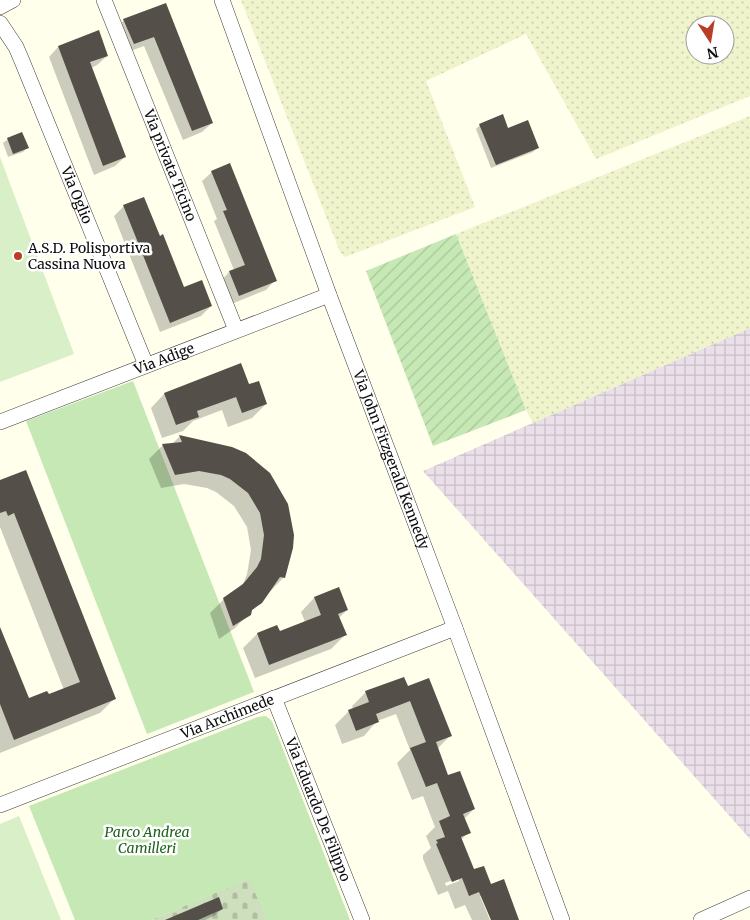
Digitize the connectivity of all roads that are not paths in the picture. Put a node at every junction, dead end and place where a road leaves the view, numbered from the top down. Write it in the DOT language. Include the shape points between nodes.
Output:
graph roads {
  1 [pos="13,0"];
  2 [pos="104,0"];
  3 [pos="222,0"];
  4 [pos="0,7"];
  5 [pos="0,23"];
  6 [pos="329,294"];
  7 [pos="236,330"];
  8 [pos="146,365"];
  9 [pos="0,422"];
  10 [pos="455,628"];
  11 [pos="274,698"];
  12 [pos="0,805"];
  13 [pos="750,898"];
  14 [pos="362,920"];
  15 [pos="562,920"];
  16 [pos="701,920"];
  1 -- 4 [label="street"];
  2 -- 7 [label="street, Via privata Ticino"];
  3 -- 6 [label="street, Via John Fitzgerald Kennedy"];
  5 -- 8 [label="street, Via Oglio" via="16,47 31,81"];
  6 -- 7 [label="street, Via Adige"];
  6 -- 10 [label="street, Via John Fitzgerald Kennedy"];
  7 -- 8 [label="street, Via Adige"];
  8 -- 9 [label="street, Via Adige"];
  10 -- 11 [label="street, Via Archimede"];
  10 -- 15 [label="street, Via John Fitzgerald Kennedy"];
  11 -- 12 [label="street, Via Archimede"];
  11 -- 14 [label="street, Via Eduardo De Filippo"];
  13 -- 16 [label="street"];
}
